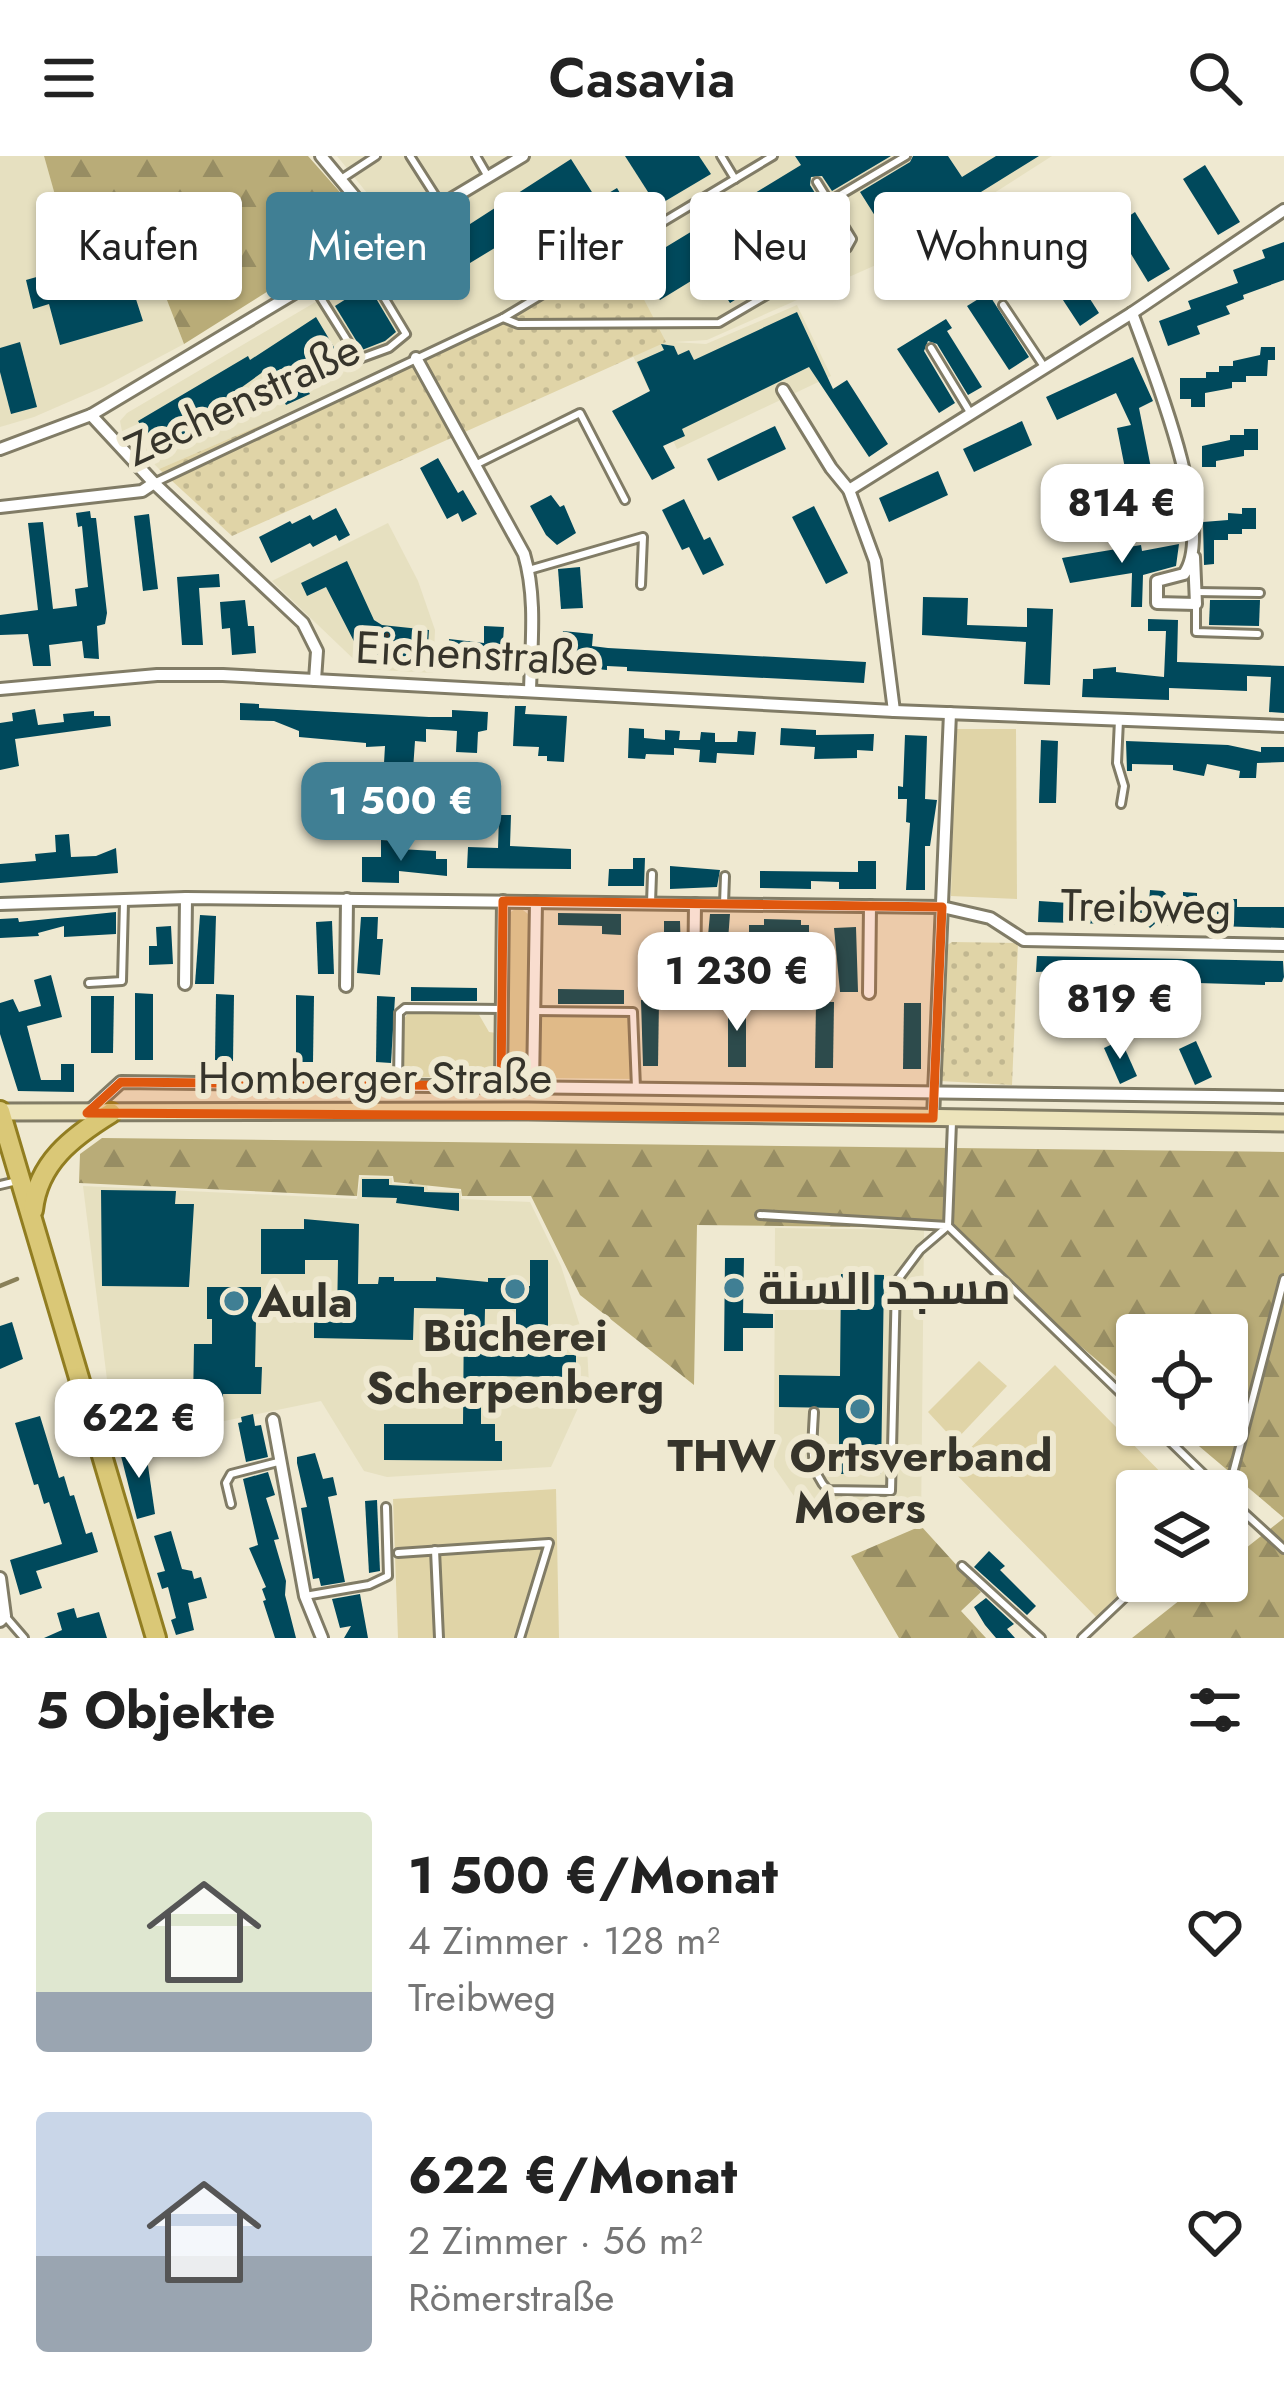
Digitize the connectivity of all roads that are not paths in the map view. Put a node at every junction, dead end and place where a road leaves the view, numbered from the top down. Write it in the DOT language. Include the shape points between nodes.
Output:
graph roads {
  1 [pos="321,156"];
  2 [pos="376,156"];
  3 [pos="410,156"];
  4 [pos="476,156"];
  5 [pos="523,156"];
  6 [pos="721,156"];
  7 [pos="773,156"];
  8 [pos="906,156"];
  9 [pos="488,178"];
  10 [pos="341,179"];
  11 [pos="735,179"];
  12 [pos="817,182"];
  13 [pos="352,192"];
  14 [pos="433,192"];
  15 [pos="465,192"];
  16 [pos="824,192"];
  17 [pos="845,192"];
  18 [pos="1284,210"];
  19 [pos="285,300"];
  20 [pos="322,300"];
  21 [pos="386,300"];
  22 [pos="758,300"];
  23 [pos="1003,305"];
  24 [pos="1132,313"];
  25 [pos="503,318"];
  26 [pos="931,348"];
  27 [pos="416,358"];
  28 [pos="1045,368"];
  29 [pos="783,389"];
  30 [pos="971,414"];
  31 [pos="91,415"];
  32 [pos="0,449"];
  33 [pos="475,465"];
  34 [pos="154,483"];
  35 [pos="849,490"];
  36 [pos="625,500"];
  37 [pos="0,507"];
  38 [pos="1194,557"];
  39 [pos="529,569"];
  40 [pos="640,585"];
  41 [pos="1260,593"];
  42 [pos="1196,598"];
  43 [pos="1258,634"];
  44 [pos="315,680"];
  45 [pos="0,689"];
  46 [pos="530,692"];
  47 [pos="894,711"];
  48 [pos="950,713"];
  49 [pos="1119,720"];
  50 [pos="1284,726"];
  51 [pos="1121,804"];
  52 [pos="652,874"];
  53 [pos="724,876"];
  54 [pos="124,898"];
  55 [pos="186,898"];
  56 [pos="347,899"];
  57 [pos="503,901"];
  58 [pos="536,902"];
  59 [pos="651,903"];
  60 [pos="0,904"];
  61 [pos="695,904"];
  62 [pos="724,904"];
  63 [pos="870,906"];
  64 [pos="942,907"];
  65 [pos="1284,945"];
  66 [pos="89,982"];
  67 [pos="185,983"];
  68 [pos="346,986"];
  69 [pos="694,990"];
  70 [pos="869,993"];
  71 [pos="502,1009"];
  72 [pos="534,1011"];
  73 [pos="398,1084"];
  74 [pos="500,1085"];
  75 [pos="533,1086"];
  76 [pos="636,1088"];
  77 [pos="934,1094"];
  78 [pos="1284,1097"];
  79 [pos="0,1111"];
  80 [pos="87,1113"];
  81 [pos="111,1113"];
  82 [pos="933,1118"];
  83 [pos="952,1118"];
  84 [pos="1284,1123"];
  85 [pos="20,1181"];
  86 [pos="0,1185"];
  87 [pos="760,1215"];
  88 [pos="32,1221"];
  89 [pos="948,1226"];
  90 [pos="1284,1279"];
  91 [pos="1116,1389"];
  92 [pos="814,1412"];
  93 [pos="273,1420"];
  94 [pos="1174,1446"];
  95 [pos="282,1461"];
  96 [pos="1199,1470"];
  97 [pos="1228,1470"];
  98 [pos="231,1504"];
  99 [pos="386,1507"];
  100 [pos="1248,1517"];
  101 [pos="435,1550"];
  102 [pos="1284,1550"];
  103 [pos="398,1553"];
  104 [pos="962,1566"];
  105 [pos="0,1578"];
  106 [pos="305,1596"];
  107 [pos="1120,1602"];
  108 [pos="3,1618"];
  109 [pos="24,1638"];
  110 [pos="156,1638"];
  111 [pos="322,1638"];
  112 [pos="439,1638"];
  113 [pos="520,1638"];
  114 [pos="1041,1638"];
  115 [pos="1082,1638"];
  1 -- 10 [label="street"];
  2 -- 10 [label="lane"];
  3 -- 14 [label="lane"];
  4 -- 9 [label="lane"];
  5 -- 9 [label="street"];
  6 -- 11 [label="lane"];
  7 -- 11 [label="lane, Zechenstraße"];
  8 -- 17 [label="lane"];
  9 -- 15 [label="street"];
  10 -- 13 [label="street"];
  11 -- 25 [label="lane, Zechenstraße"];
  12 -- 16 [label="lane"];
  18 -- 24 [label="street"];
  19 -- 31 [label="street"];
  20 -- 21 [label="lane" via="359,359 406,334"];
  22 -- 25 [label="lane" via="719,323"];
  23 -- 28 [label="lane"];
  24 -- 28 [label="street"];
  24 -- 38 [label="street" via="1178,446"];
  25 -- 27 [label="lane, Zechenstraße"];
  26 -- 30 [label="lane"];
  27 -- 33 [label="street"];
  27 -- 34 [label="lane, Zechenstraße"];
  28 -- 30 [label="street"];
  29 -- 35 [label="street"];
  30 -- 35 [label="street"];
  31 -- 32 [label="street"];
  31 -- 34 [label="street"];
  33 -- 36 [label="lane" via="580,413"];
  33 -- 39 [label="street"];
  34 -- 37 [label="street, Zechenstraße" via="142,491"];
  34 -- 44 [label="street" via="303,623 316,651"];
  35 -- 47 [label="street" via="880,560"];
  38 -- 42 [label="street"];
  38 -- 42 [label="street" via="1184,574 1157,581 1157,603"];
  39 -- 40 [label="lane" via="643,537"];
  39 -- 46 [label="street"];
  41 -- 42 [label="lane"];
  42 -- 43 [label="lane" via="1196,632"];
  44 -- 45 [label="street, Eichenstraße" via="157,675"];
  44 -- 46 [label="street, Eichenstraße"];
  46 -- 47 [label="street, Eichenstraße"];
  47 -- 48 [label="street, Eichenstraße"];
  48 -- 49 [label="street, Eichenstraße"];
  48 -- 64 [label="street"];
  49 -- 50 [label="street, Eichenstraße"];
  49 -- 51 [label="lane"];
  52 -- 59 [label="lane"];
  53 -- 62 [label="lane"];
  54 -- 55 [label="street, Treibweg"];
  54 -- 60 [label="street, Treibweg"];
  54 -- 66 [label="lane" via="122,981"];
  55 -- 56 [label="street, Treibweg"];
  55 -- 67 [label="street"];
  56 -- 57 [label="street, Treibweg"];
  56 -- 68 [label="street"];
  57 -- 58 [label="street, Treibweg"];
  57 -- 71 [label="street, Homberger Straße"];
  58 -- 59 [label="street, Treibweg"];
  58 -- 72 [label="street, Homberger Straße"];
  59 -- 61 [label="street, Treibweg"];
  61 -- 62 [label="street, Treibweg"];
  61 -- 69 [label="street"];
  62 -- 63 [label="street, Treibweg"];
  63 -- 64 [label="street, Treibweg"];
  63 -- 70 [label="street"];
  64 -- 65 [label="street, Treibweg" via="990,918 1024,940"];
  64 -- 77 [label="street"];
  71 -- 73 [label="lane" via="405,1008"];
  71 -- 74 [label="street, Homberger Straße"];
  72 -- 75 [label="street, Homberger Straße"];
  72 -- 76 [label="lane" via="633,1012"];
  73 -- 74 [label="street, Homberger Straße"];
  73 -- 80 [label="street, Homberger Straße" via="121,1082"];
  74 -- 75 [label="street, Homberger Straße"];
  75 -- 76 [label="street, Homberger Straße"];
  76 -- 77 [label="street, Homberger Straße"];
  77 -- 78 [label="street, Homberger Straße"];
  77 -- 82 [label="street"];
  79 -- 80 [label="main road, Homberger Straße"];
  79 -- 85 [label="main road"];
  80 -- 81 [label="main road, Homberger Straße"];
  81 -- 82 [label="main road, Homberger Straße"];
  81 -- 88 [label="main road" via="49,1164"];
  82 -- 83 [label="main road, Homberger Straße"];
  83 -- 84 [label="main road, Homberger Straße"];
  83 -- 89 [label="lane"];
  85 -- 86 [label="lane"];
  85 -- 88 [label="main road"];
  87 -- 89 [label="lane"];
  88 -- 110 [label="main road"];
  89 -- 91 [label="lane"];
  89 -- 92 [label="lane" via="896,1282 891,1491 828,1490 820,1482"];
  90 -- 97 [label="lane"];
  93 -- 95 [label="street"];
  94 -- 96 [label="lane"];
  95 -- 98 [label="lane" via="231,1474"];
  95 -- 106 [label="street"];
  99 -- 106 [label="lane" via="388,1576"];
  100 -- 102 [label="lane"];
  101 -- 103 [label="lane"];
  101 -- 112 [label="lane"];
  101 -- 113 [label="lane" via="549,1543"];
  104 -- 114 [label="lane"];
  105 -- 108 [label="street"];
  106 -- 111 [label="street"];
  107 -- 115 [label="lane"];
  108 -- 109 [label="lane"];
}
